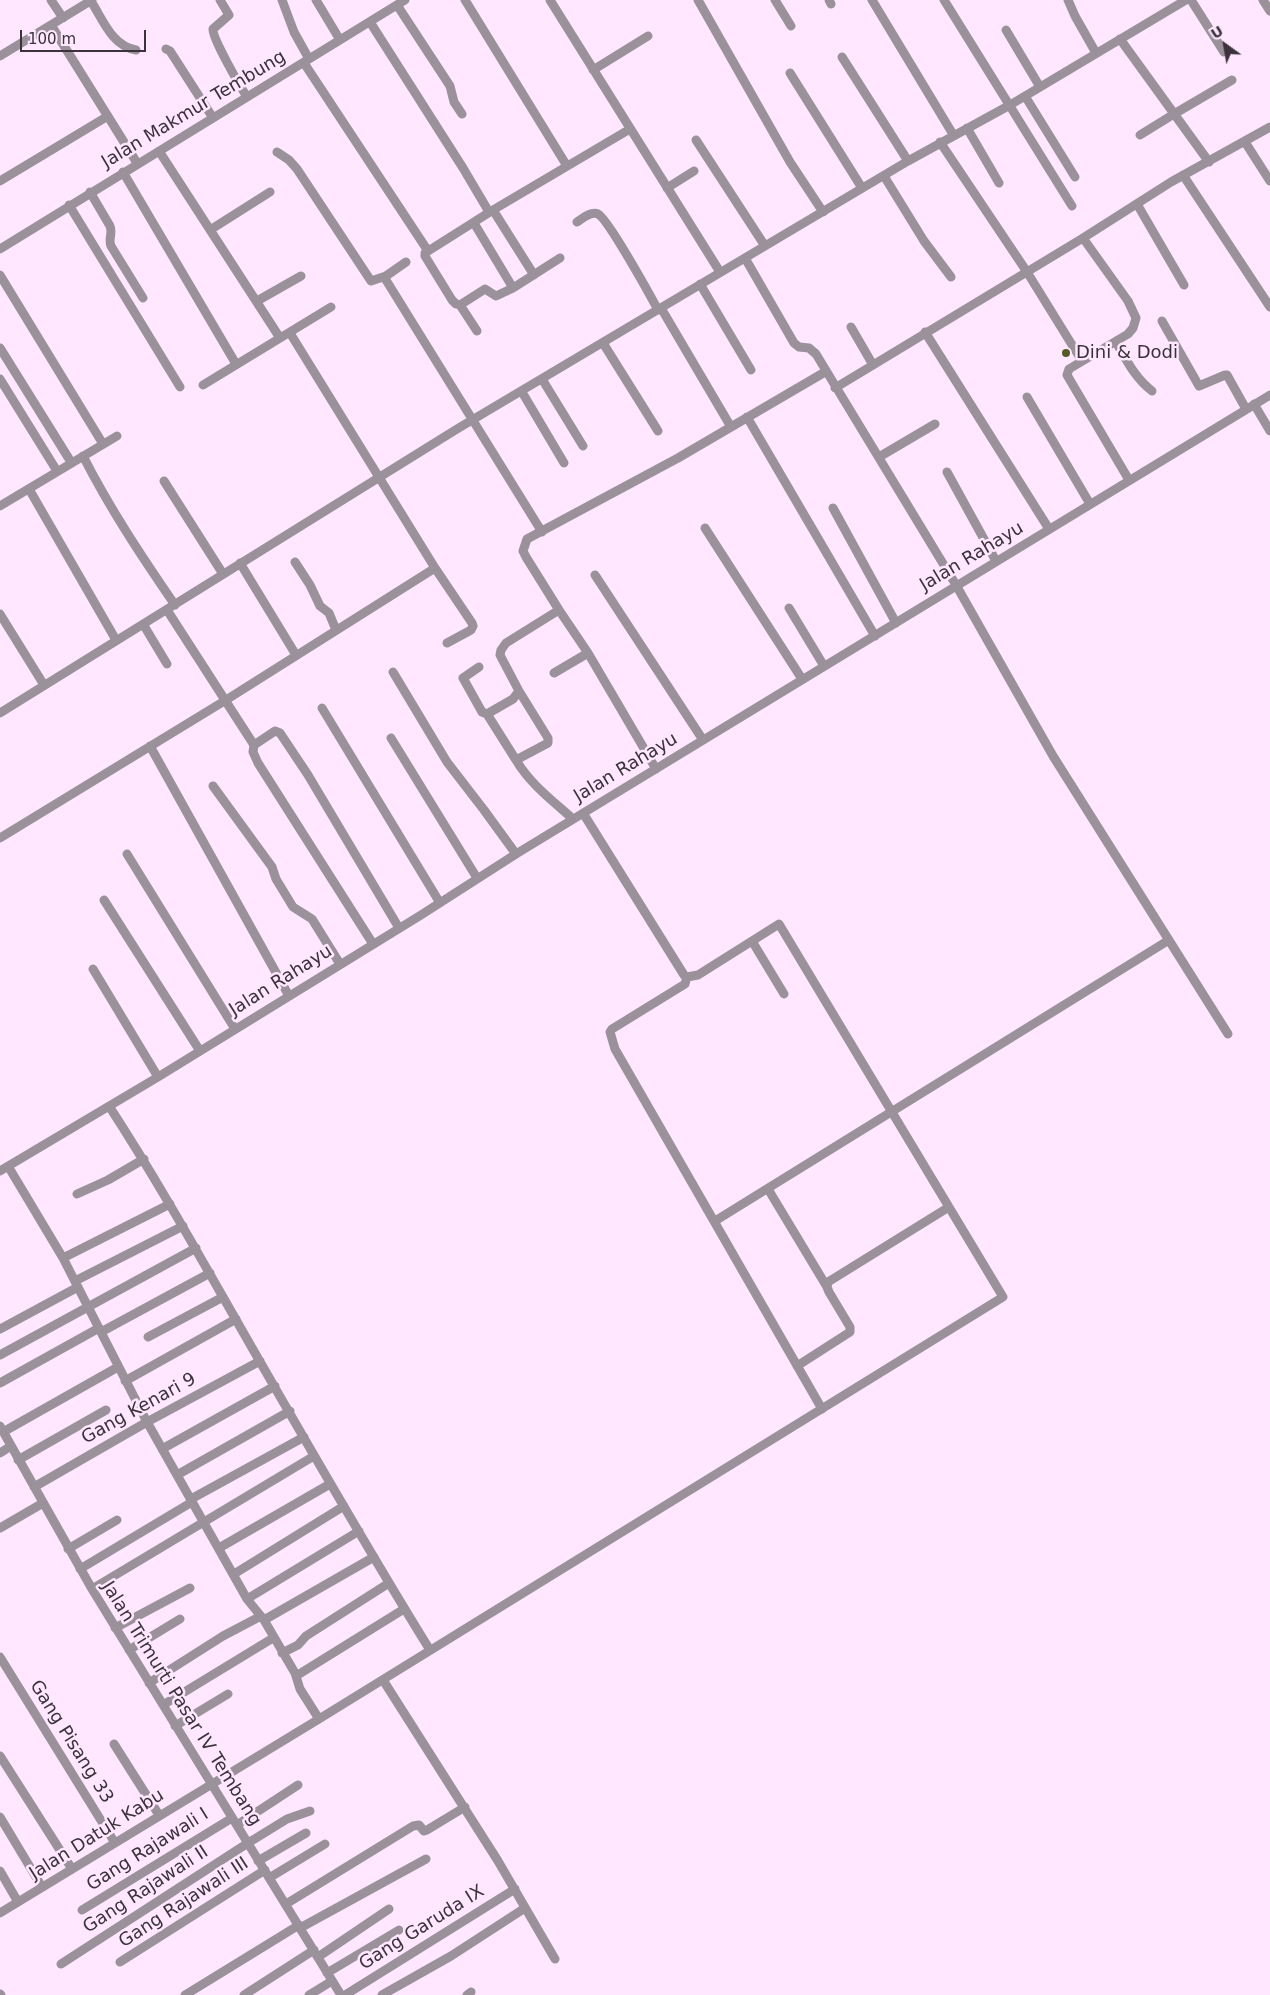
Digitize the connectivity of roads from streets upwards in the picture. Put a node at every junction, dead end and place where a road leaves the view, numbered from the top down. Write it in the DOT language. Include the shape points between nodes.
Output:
graph roads {
  1 [pos="52,0"];
  2 [pos="92,0"];
  3 [pos="220,0"];
  4 [pos="282,0"];
  5 [pos="316,0"];
  6 [pos="405,0"];
  7 [pos="465,0"];
  8 [pos="550,0"];
  9 [pos="698,0"];
  10 [pos="775,0"];
  11 [pos="872,0"];
  12 [pos="944,0"];
  13 [pos="1068,0"];
  14 [pos="1186,0"];
  15 [pos="1191,0"];
  16 [pos="1263,0"];
  17 [pos="397,5"];
  18 [pos="1270,11"];
  19 [pos="62,18"];
  20 [pos="370,22"];
  21 [pos="51,25"];
  22 [pos="791,26"];
  23 [pos="1006,30"];
  24 [pos="648,36"];
  25 [pos="1120,39"];
  26 [pos="340,40"];
  27 [pos="166,49"];
  28 [pos="136,50"];
  29 [pos="1224,52"];
  30 [pos="1096,53"];
  31 [pos="0,56"];
  32 [pos="842,57"];
  33 [pos="307,61"];
  34 [pos="593,70"];
  35 [pos="790,73"];
  36 [pos="1232,80"];
  37 [pos="1040,87"];
  38 [pos="1025,96"];
  39 [pos="246,97"];
  40 [pos="1010,104"];
  41 [pos="462,114"];
  42 [pos="1174,114"];
  43 [pos="108,116"];
  44 [pos="213,118"];
  45 [pos="1270,126"];
  46 [pos="967,128"];
  47 [pos="630,129"];
  48 [pos="1140,135"];
  49 [pos="954,136"];
  50 [pos="696,140"];
  51 [pos="940,142"];
  52 [pos="1245,142"];
  53 [pos="159,151"];
  54 [pos="277,152"];
  55 [pos="908,161"];
  56 [pos="1209,162"];
  57 [pos="137,164"];
  58 [pos="567,166"];
  59 [pos="694,171"];
  60 [pos="123,172"];
  61 [pos="1183,175"];
  62 [pos="884,176"];
  63 [pos="1075,177"];
  64 [pos="0,181"];
  65 [pos="1270,181"];
  66 [pos="998,182"];
  67 [pos="667,188"];
  68 [pos="862,188"];
  69 [pos="90,192"];
  70 [pos="270,192"];
  71 [pos="1137,204"];
  72 [pos="69,206"];
  73 [pos="1072,206"];
  74 [pos="491,211"];
  75 [pos="822,212"];
  76 [pos="576,222"];
  77 [pos="474,223"];
  78 [pos="210,230"];
  79 [pos="1083,238"];
  80 [pos="765,246"];
  81 [pos="0,249"];
  82 [pos="428,251"];
  83 [pos="560,258"];
  84 [pos="745,258"];
  85 [pos="406,262"];
  86 [pos="720,272"];
  87 [pos="1027,272"];
  88 [pos="0,275"];
  89 [pos="534,275"];
  90 [pos="301,276"];
  91 [pos="386,276"];
  92 [pos="952,277"];
  93 [pos="700,284"];
  94 [pos="1184,285"];
  95 [pos="513,288"];
  96 [pos="143,298"];
  97 [pos="257,301"];
  98 [pos="460,305"];
  99 [pos="331,307"];
  100 [pos="1270,307"];
  101 [pos="660,309"];
  102 [pos="1162,322"];
  103 [pos="851,327"];
  104 [pos="476,331"];
  105 [pos="290,332"];
  106 [pos="925,332"];
  107 [pos="280,338"];
  108 [pos="1116,342"];
  109 [pos="603,343"];
  110 [pos="0,348"];
  111 [pos="1082,360"];
  112 [pos="236,364"];
  113 [pos="873,365"];
  114 [pos="751,370"];
  115 [pos="825,372"];
  116 [pos="0,379"];
  117 [pos="542,379"];
  118 [pos="203,385"];
  119 [pos="180,387"];
  120 [pos="835,388"];
  121 [pos="1152,391"];
  122 [pos="522,392"];
  123 [pos="1270,395"];
  124 [pos="1027,397"];
  125 [pos="1250,407"];
  126 [pos="747,417"];
  127 [pos="474,420"];
  128 [pos="935,424"];
  129 [pos="731,426"];
  130 [pos="658,431"];
  131 [pos="1270,431"];
  132 [pos="117,436"];
  133 [pos="103,444"];
  134 [pos="583,446"];
  135 [pos="83,456"];
  136 [pos="878,457"];
  137 [pos="71,462"];
  138 [pos="564,463"];
  139 [pos="57,471"];
  140 [pos="947,472"];
  141 [pos="379,478"];
  142 [pos="1129,480"];
  143 [pos="164,481"];
  144 [pos="29,489"];
  145 [pos="1090,504"];
  146 [pos="0,506"];
  147 [pos="833,508"];
  148 [pos="705,528"];
  149 [pos="1049,529"];
  150 [pos="542,532"];
  151 [pos="996,561"];
  152 [pos="294,562"];
  153 [pos="240,563"];
  154 [pos="435,568"];
  155 [pos="223,574"];
  156 [pos="595,576"];
  157 [pos="956,585"];
  158 [pos="171,607"];
  159 [pos="789,608"];
  160 [pos="558,610"];
  161 [pos="0,614"];
  162 [pos="896,623"];
  163 [pos="143,624"];
  164 [pos="336,630"];
  165 [pos="875,636"];
  166 [pos="116,640"];
  167 [pos="447,643"];
  168 [pos="588,653"];
  169 [pos="296,655"];
  170 [pos="167,664"];
  171 [pos="824,666"];
  172 [pos="479,667"];
  173 [pos="393,672"];
  174 [pos="554,673"];
  175 [pos="802,679"];
  176 [pos="44,684"];
  177 [pos="518,696"];
  178 [pos="226,700"];
  179 [pos="322,708"];
  180 [pos="0,713"];
  181 [pos="487,714"];
  182 [pos="390,738"];
  183 [pos="703,740"];
  184 [pos="254,745"];
  185 [pos="150,746"];
  186 [pos="516,760"];
  187 [pos="656,769"];
  188 [pos="213,786"];
  189 [pos="583,813"];
  190 [pos="573,819"];
  191 [pos="0,838"];
  192 [pos="127,854"];
  193 [pos="516,854"];
  194 [pos="477,878"];
  195 [pos="104,900"];
  196 [pos="440,903"];
  197 [pos="399,928"];
  198 [pos="1169,940"];
  199 [pos="752,941"];
  200 [pos="373,944"];
  201 [pos="340,964"];
  202 [pos="93,969"];
  203 [pos="687,977"];
  204 [pos="784,994"];
  205 [pos="289,996"];
  206 [pos="235,1029"];
  207 [pos="1228,1034"];
  208 [pos="200,1051"];
  209 [pos="158,1078"];
  210 [pos="109,1106"];
  211 [pos="891,1112"];
  212 [pos="144,1159"];
  213 [pos="4,1169"];
  214 [pos="768,1189"];
  215 [pos="77,1194"];
  216 [pos="170,1204"];
  217 [pos="949,1207"];
  218 [pos="714,1221"];
  219 [pos="183,1226"];
  220 [pos="196,1248"];
  221 [pos="63,1258"];
  222 [pos="210,1273"];
  223 [pos="76,1284"];
  224 [pos="827,1287"];
  225 [pos="224,1297"];
  226 [pos="89,1307"];
  227 [pos="236,1319"];
  228 [pos="0,1329"];
  229 [pos="100,1330"];
  230 [pos="148,1337"];
  231 [pos="0,1355"];
  232 [pos="260,1361"];
  233 [pos="797,1366"];
  234 [pos="118,1368"];
  235 [pos="126,1381"];
  236 [pos="0,1383"];
  237 [pos="275,1386"];
  238 [pos="822,1409"];
  239 [pos="106,1410"];
  240 [pos="290,1412"];
  241 [pos="147,1422"];
  242 [pos="2,1429"];
  243 [pos="304,1437"];
  244 [pos="11,1446"];
  245 [pos="162,1450"];
  246 [pos="0,1453"];
  247 [pos="314,1456"];
  248 [pos="18,1460"];
  249 [pos="177,1476"];
  250 [pos="330,1484"];
  251 [pos="34,1487"];
  252 [pos="192,1500"];
  253 [pos="43,1504"];
  254 [pos="344,1506"];
  255 [pos="118,1520"];
  256 [pos="204,1523"];
  257 [pos="0,1528"];
  258 [pos="359,1531"];
  259 [pos="219,1548"];
  260 [pos="68,1549"];
  261 [pos="374,1557"];
  262 [pos="80,1569"];
  263 [pos="234,1574"];
  264 [pos="389,1582"];
  265 [pos="190,1588"];
  266 [pos="92,1589"];
  267 [pos="247,1599"];
  268 [pos="404,1609"];
  269 [pos="262,1618"];
  270 [pos="180,1619"];
  271 [pos="115,1628"];
  272 [pos="273,1638"];
  273 [pos="129,1650"];
  274 [pos="430,1650"];
  275 [pos="282,1653"];
  276 [pos="0,1657"];
  277 [pos="296,1676"];
  278 [pos="383,1680"];
  279 [pos="149,1683"];
  280 [pos="228,1694"];
  281 [pos="163,1705"];
  282 [pos="319,1719"];
  283 [pos="175,1726"];
  284 [pos="114,1744"];
  285 [pos="0,1756"];
  286 [pos="211,1784"];
  287 [pos="298,1785"];
  288 [pos="465,1807"];
  289 [pos="310,1811"];
  290 [pos="159,1815"];
  291 [pos="0,1817"];
  292 [pos="234,1822"];
  293 [pos="306,1833"];
  294 [pos="115,1843"];
  295 [pos="248,1843"];
  296 [pos="325,1844"];
  297 [pos="426,1858"];
  298 [pos="258,1861"];
  299 [pos="72,1870"];
  300 [pos="0,1871"];
  301 [pos="267,1874"];
  302 [pos="42,1887"];
  303 [pos="515,1888"];
  304 [pos="18,1902"];
  305 [pos="286,1904"];
  306 [pos="525,1908"];
  307 [pos="389,1909"];
  308 [pos="82,1910"];
  309 [pos="0,1913"];
  310 [pos="300,1926"];
  311 [pos="399,1930"];
  312 [pos="316,1954"];
  313 [pos="555,1959"];
  314 [pos="120,1962"];
  315 [pos="61,1964"];
  316 [pos="329,1977"];
  317 [pos="185,1995"];
  318 [pos="244,1995"];
  319 [pos="309,1995"];
  320 [pos="341,1995"];
  321 [pos="345,1995"];
  322 [pos="382,1995"];
  1 -- 19 [label="street"];
  2 -- 19 [label="street"];
  2 -- 28 [label="street" via="115,40 123,47"];
  3 -- 39 [label="street" via="229,15 212,31"];
  4 -- 33 [label="street"];
  5 -- 26 [label="street"];
  6 -- 17 [label="street, Jalan Makmur Tembung"];
  7 -- 58 [label="street"];
  8 -- 34 [label="street"];
  9 -- 75 [label="street"];
  10 -- 22 [label="street"];
  11 -- 49 [label="street"];
  12 -- 40 [label="street"];
  13 -- 30 [label="street"];
  14 -- 25 [label="street"];
  15 -- 29 [label="street"];
  16 -- 18 [label="street"];
  17 -- 20 [label="street, Jalan Makmur Tembung"];
  17 -- 41 [label="street" via="450,86"];
  19 -- 21 [label="street"];
  20 -- 26 [label="street, Jalan Makmur Tembung"];
  20 -- 74 [label="street"];
  21 -- 31 [label="street"];
  21 -- 43 [label="street"];
  23 -- 37 [label="street"];
  24 -- 34 [label="street"];
  25 -- 30 [label="street"];
  25 -- 42 [label="street"];
  26 -- 33 [label="street, Jalan Makmur Tembung"];
  27 -- 44 [label="street" via="170,50"];
  30 -- 37 [label="street"];
  32 -- 55 [label="street"];
  33 -- 39 [label="street, Jalan Makmur Tembung"];
  33 -- 82 [label="street"];
  34 -- 47 [label="street"];
  35 -- 68 [label="street"];
  36 -- 42 [label="street"];
  37 -- 38 [label="street"];
  38 -- 40 [label="street"];
  38 -- 63 [label="street"];
  39 -- 44 [label="street, Jalan Makmur Tembung"];
  40 -- 46 [label="street"];
  40 -- 73 [label="street"];
  42 -- 48 [label="street"];
  42 -- 56 [label="street"];
  43 -- 57 [label="street"];
  43 -- 64 [label="street"];
  44 -- 53 [label="street, Jalan Makmur Tembung"];
  45 -- 52 [label="street"];
  46 -- 49 [label="street"];
  46 -- 66 [label="street"];
  47 -- 58 [label="street"];
  47 -- 67 [label="street"];
  49 -- 51 [label="street"];
  50 -- 80 [label="street"];
  51 -- 55 [label="street"];
  51 -- 87 [label="street"];
  52 -- 56 [label="street"];
  52 -- 65 [label="street"];
  53 -- 57 [label="street, Jalan Makmur Tembung"];
  53 -- 78 [label="street"];
  54 -- 91 [label="street" via="297,169 371,281"];
  55 -- 62 [label="street"];
  56 -- 61 [label="street"];
  57 -- 60 [label="street, Jalan Makmur Tembung"];
  58 -- 74 [label="street"];
  59 -- 67 [label="street"];
  60 -- 69 [label="street, Jalan Makmur Tembung"];
  60 -- 112 [label="street"];
  61 -- 71 [label="street"];
  61 -- 100 [label="street"];
  62 -- 68 [label="street"];
  62 -- 92 [label="street" via="924,241"];
  67 -- 86 [label="street"];
  68 -- 75 [label="street"];
  69 -- 72 [label="street, Jalan Makmur Tembung"];
  69 -- 96 [label="street" via="112,232 110,244"];
  70 -- 78 [label="street"];
  71 -- 79 [label="street"];
  71 -- 94 [label="street"];
  72 -- 81 [label="street, Jalan Makmur Tembung"];
  72 -- 119 [label="street"];
  74 -- 77 [label="street"];
  74 -- 89 [label="street"];
  75 -- 80 [label="street"];
  76 -- 101 [label="street" via="591,214 602,217"];
  77 -- 82 [label="street"];
  77 -- 95 [label="street"];
  78 -- 97 [label="street"];
  79 -- 87 [label="street"];
  79 -- 108 [label="street" via="1134,311 1133,328"];
  80 -- 84 [label="street"];
  82 -- 98 [label="street" via="424,256 452,300"];
  83 -- 89 [label="street"];
  84 -- 86 [label="street"];
  84 -- 115 [label="street" via="789,337 799,347 812,349"];
  85 -- 91 [label="street"];
  86 -- 93 [label="street"];
  87 -- 106 [label="street"];
  87 -- 111 [label="street"];
  88 -- 133 [label="street"];
  89 -- 95 [label="street"];
  90 -- 97 [label="street"];
  91 -- 127 [label="street"];
  93 -- 101 [label="street"];
  93 -- 114 [label="street"];
  95 -- 98 [label="street" via="496,296 485,289"];
  97 -- 107 [label="street"];
  98 -- 104 [label="street"];
  99 -- 105 [label="street"];
  101 -- 109 [label="street"];
  101 -- 129 [label="street"];
  102 -- 125 [label="street" via="1199,386 1227,375"];
  103 -- 113 [label="street"];
  105 -- 107 [label="street"];
  105 -- 141 [label="street"];
  106 -- 113 [label="street"];
  106 -- 149 [label="street"];
  107 -- 112 [label="street"];
  108 -- 111 [label="street"];
  108 -- 121 [label="street" via="1133,373"];
  109 -- 117 [label="street"];
  109 -- 130 [label="street"];
  110 -- 137 [label="street"];
  111 -- 142 [label="street" via="1069,369 1067,375"];
  112 -- 118 [label="street"];
  113 -- 120 [label="street"];
  115 -- 120 [label="street"];
  115 -- 126 [label="street"];
  116 -- 139 [label="street"];
  117 -- 122 [label="street"];
  117 -- 134 [label="street"];
  120 -- 136 [label="street"];
  122 -- 127 [label="street"];
  122 -- 138 [label="street"];
  123 -- 125 [label="street, Jalan Rahayu"];
  124 -- 145 [label="street"];
  125 -- 131 [label="street"];
  125 -- 142 [label="street, Jalan Rahayu"];
  126 -- 129 [label="street"];
  126 -- 165 [label="street"];
  127 -- 141 [label="street"];
  127 -- 150 [label="street"];
  128 -- 136 [label="street"];
  129 -- 150 [label="street"];
  132 -- 133 [label="street"];
  133 -- 135 [label="street"];
  135 -- 137 [label="street"];
  135 -- 158 [label="street"];
  136 -- 157 [label="street"];
  137 -- 139 [label="street"];
  139 -- 144 [label="street"];
  140 -- 151 [label="street"];
  141 -- 153 [label="street"];
  141 -- 154 [label="street"];
  142 -- 145 [label="street, Jalan Rahayu"];
  143 -- 155 [label="street"];
  144 -- 146 [label="street"];
  144 -- 166 [label="street"];
  145 -- 149 [label="street, Jalan Rahayu"];
  147 -- 162 [label="street"];
  148 -- 175 [label="street"];
  149 -- 151 [label="street, Jalan Rahayu"];
  150 -- 160 [label="street" via="527,539 523,551"];
  151 -- 157 [label="street, Jalan Rahayu"];
  152 -- 164 [label="street" via="320,606 329,613"];
  153 -- 155 [label="street"];
  153 -- 169 [label="street"];
  154 -- 164 [label="street"];
  154 -- 167 [label="street" via="473,626"];
  155 -- 158 [label="street"];
  156 -- 183 [label="street"];
  157 -- 162 [label="street, Jalan Rahayu"];
  157 -- 198 [label="street" via="1053,756"];
  158 -- 163 [label="street"];
  158 -- 178 [label="street"];
  159 -- 171 [label="street"];
  160 -- 168 [label="street"];
  160 -- 177 [label="street" via="506,643 501,650 501,659"];
  161 -- 176 [label="street"];
  162 -- 165 [label="street, Jalan Rahayu"];
  163 -- 166 [label="street"];
  163 -- 170 [label="street"];
  164 -- 169 [label="street"];
  165 -- 171 [label="street, Jalan Rahayu"];
  166 -- 176 [label="street"];
  168 -- 174 [label="street"];
  168 -- 187 [label="street"];
  169 -- 178 [label="street"];
  171 -- 175 [label="street, Jalan Rahayu"];
  172 -- 181 [label="street" via="463,678 482,712"];
  173 -- 193 [label="street" via="447,762"];
  175 -- 183 [label="street, Jalan Rahayu"];
  176 -- 180 [label="street"];
  177 -- 181 [label="street"];
  177 -- 186 [label="street" via="549,741 544,747"];
  178 -- 184 [label="street"];
  178 -- 185 [label="street"];
  179 -- 196 [label="street"];
  181 -- 186 [label="street"];
  182 -- 194 [label="street"];
  183 -- 187 [label="street, Jalan Rahayu"];
  184 -- 197 [label="street" via="275,732 280,733"];
  184 -- 200 [label="street" via="258,763"];
  185 -- 191 [label="street"];
  185 -- 205 [label="street"];
  186 -- 190 [label="street" via="534,784"];
  187 -- 189 [label="street, Jalan Rahayu"];
  188 -- 201 [label="street" via="272,867 293,907 312,919"];
  189 -- 190 [label="street, Jalan Rahayu"];
  189 -- 203 [label="street"];
  190 -- 193 [label="street, Jalan Rahayu"];
  192 -- 206 [label="street"];
  193 -- 194 [label="street, Jalan Rahayu"];
  194 -- 196 [label="street, Jalan Rahayu"];
  195 -- 208 [label="street"];
  196 -- 197 [label="street, Jalan Rahayu"];
  197 -- 200 [label="street, Jalan Rahayu"];
  198 -- 207 [label="street"];
  198 -- 211 [label="street"];
  199 -- 203 [label="street" via="698,975"];
  199 -- 204 [label="street"];
  199 -- 211 [label="street" via="779,924"];
  200 -- 201 [label="street, Jalan Rahayu"];
  201 -- 205 [label="street, Jalan Rahayu"];
  202 -- 209 [label="street"];
  203 -- 218 [label="street" via="685,984 610,1032 615,1049"];
  205 -- 206 [label="street, Jalan Rahayu"];
  206 -- 208 [label="street, Jalan Rahayu"];
  208 -- 209 [label="street, Jalan Rahayu"];
  209 -- 210 [label="street, Jalan Rahayu"];
  210 -- 212 [label="street"];
  210 -- 213 [label="street, Jalan Rahayu"];
  211 -- 214 [label="street"];
  211 -- 217 [label="street"];
  212 -- 215 [label="street"];
  212 -- 216 [label="street"];
  213 -- 221 [label="street"];
  214 -- 218 [label="street"];
  214 -- 224 [label="street"];
  216 -- 219 [label="street"];
  216 -- 221 [label="street"];
  217 -- 224 [label="street" via="834,1278"];
  217 -- 238 [label="street, Jalan Datuk Kabu" via="1003,1297"];
  218 -- 233 [label="street"];
  219 -- 220 [label="street"];
  219 -- 223 [label="street"];
  220 -- 222 [label="street"];
  220 -- 226 [label="street"];
  221 -- 223 [label="street"];
  222 -- 225 [label="street"];
  222 -- 229 [label="street"];
  223 -- 226 [label="street"];
  223 -- 228 [label="street"];
  224 -- 233 [label="street" via="850,1332"];
  225 -- 227 [label="street"];
  225 -- 230 [label="street"];
  226 -- 229 [label="street"];
  226 -- 231 [label="street"];
  227 -- 232 [label="street"];
  227 -- 235 [label="street"];
  229 -- 234 [label="street"];
  229 -- 236 [label="street"];
  232 -- 237 [label="street"];
  232 -- 241 [label="street, Gang Kenari 9"];
  233 -- 238 [label="street"];
  234 -- 235 [label="street"];
  234 -- 242 [label="street"];
  235 -- 241 [label="street"];
  237 -- 240 [label="street"];
  237 -- 245 [label="street"];
  238 -- 274 [label="street, Jalan Datuk Kabu"];
  239 -- 248 [label="street"];
  240 -- 243 [label="street"];
  240 -- 249 [label="street"];
  241 -- 245 [label="street"];
  241 -- 251 [label="street, Gang Kenari 9"];
  242 -- 244 [label="street, Jalan Trimurti Pasar IV Tembang"];
  243 -- 247 [label="street"];
  243 -- 252 [label="street"];
  244 -- 246 [label="street"];
  244 -- 248 [label="street, Jalan Trimurti Pasar IV Tembang"];
  245 -- 249 [label="street"];
  247 -- 250 [label="street"];
  247 -- 256 [label="street"];
  248 -- 251 [label="street, Jalan Trimurti Pasar IV Tembang"];
  249 -- 252 [label="street"];
  250 -- 254 [label="street"];
  250 -- 259 [label="street"];
  251 -- 253 [label="street, Jalan Trimurti Pasar IV Tembang"];
  252 -- 256 [label="street"];
  252 -- 262 [label="street"];
  253 -- 257 [label="street"];
  253 -- 260 [label="street, Jalan Trimurti Pasar IV Tembang"];
  254 -- 258 [label="street"];
  254 -- 263 [label="street"];
  255 -- 260 [label="street"];
  256 -- 259 [label="street"];
  256 -- 266 [label="street"];
  258 -- 261 [label="street"];
  258 -- 267 [label="street"];
  259 -- 263 [label="street"];
  260 -- 262 [label="street, Jalan Trimurti Pasar IV Tembang"];
  261 -- 264 [label="street"];
  261 -- 269 [label="street"];
  262 -- 266 [label="street, Jalan Trimurti Pasar IV Tembang"];
  263 -- 267 [label="street"];
  264 -- 268 [label="street"];
  264 -- 275 [label="street"];
  265 -- 271 [label="street"];
  266 -- 271 [label="street, Jalan Trimurti Pasar IV Tembang"];
  267 -- 269 [label="street"];
  268 -- 274 [label="street"];
  268 -- 277 [label="street"];
  269 -- 272 [label="street"];
  269 -- 279 [label="street" via="223,1636"];
  270 -- 273 [label="street"];
  271 -- 273 [label="street, Jalan Trimurti Pasar IV Tembang"];
  272 -- 275 [label="street"];
  272 -- 281 [label="street"];
  273 -- 279 [label="street, Jalan Trimurti Pasar IV Tembang"];
  274 -- 278 [label="street, Jalan Datuk Kabu"];
  275 -- 277 [label="street"];
  276 -- 294 [label="street, Gang Pisang 33"];
  277 -- 282 [label="street" via="300,1689"];
  278 -- 282 [label="street, Jalan Datuk Kabu"];
  278 -- 288 [label="street"];
  279 -- 281 [label="street, Jalan Trimurti Pasar IV Tembang"];
  280 -- 283 [label="street"];
  281 -- 283 [label="street, Jalan Trimurti Pasar IV Tembang"];
  282 -- 286 [label="street, Jalan Datuk Kabu"];
  283 -- 286 [label="street, Jalan Trimurti Pasar IV Tembang"];
  284 -- 290 [label="street"];
  285 -- 299 [label="street"];
  286 -- 290 [label="street, Jalan Datuk Kabu"];
  286 -- 292 [label="street, Jalan Trimurti Pasar IV Tembang"];
  287 -- 292 [label="street, Gang Rajawali I"];
  288 -- 303 [label="street"];
  288 -- 305 [label="street" via="427,1830 419,1825 413,1826"];
  289 -- 295 [label="street, Gang Rajawali II" via="288,1819"];
  290 -- 294 [label="street, Jalan Datuk Kabu"];
  291 -- 302 [label="street"];
  292 -- 295 [label="street, Jalan Trimurti Pasar IV Tembang"];
  292 -- 308 [label="street, Gang Rajawali I"];
  293 -- 298 [label="street"];
  294 -- 299 [label="street, Jalan Datuk Kabu"];
  295 -- 298 [label="street, Jalan Trimurti Pasar IV Tembang"];
  295 -- 315 [label="street, Gang Rajawali II"];
  296 -- 301 [label="street, Gang Rajawali III"];
  297 -- 310 [label="street"];
  298 -- 301 [label="street, Jalan Trimurti Pasar IV Tembang"];
  299 -- 302 [label="street, Jalan Datuk Kabu"];
  300 -- 304 [label="street"];
  301 -- 305 [label="street, Jalan Trimurti Pasar IV Tembang"];
  301 -- 314 [label="street, Gang Rajawali III"];
  302 -- 304 [label="street, Jalan Datuk Kabu"];
  303 -- 306 [label="street"];
  303 -- 321 [label="street, Gang Garuda IX"];
  304 -- 309 [label="street, Jalan Datuk Kabu"];
  305 -- 310 [label="street, Jalan Trimurti Pasar IV Tembang"];
  306 -- 313 [label="street"];
  306 -- 322 [label="street" via="451,1956"];
  307 -- 312 [label="street"];
  310 -- 312 [label="street, Jalan Trimurti Pasar IV Tembang"];
  310 -- 317 [label="street"];
  311 -- 316 [label="street"];
  312 -- 316 [label="street, Jalan Trimurti Pasar IV Tembang"];
  312 -- 318 [label="street"];
  316 -- 319 [label="street"];
  316 -- 320 [label="street, Jalan Trimurti Pasar IV Tembang"];
}
